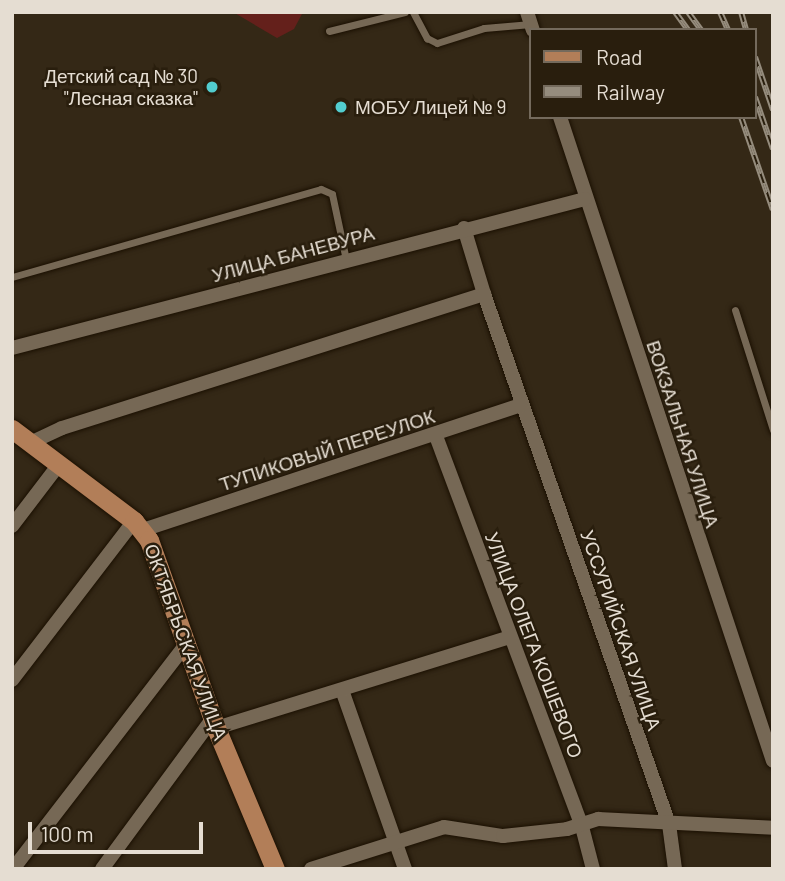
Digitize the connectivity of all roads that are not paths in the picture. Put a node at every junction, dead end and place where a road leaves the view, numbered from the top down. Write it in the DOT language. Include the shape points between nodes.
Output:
graph roads {
  1 [pos="405,12"];
  2 [pos="413,12"];
  3 [pos="531,22"];
  4 [pos="329,31"];
  5 [pos="561,119"];
  6 [pos="585,200"];
  7 [pos="464,228"];
  8 [pos="346,260"];
  9 [pos="12,277"];
  10 [pos="484,294"];
  11 [pos="734,310"];
  12 [pos="12,348"];
  13 [pos="522,405"];
  14 [pos="12,429"];
  15 [pos="773,430"];
  16 [pos="436,436"];
  17 [pos="30,443"];
  18 [pos="60,463"];
  19 [pos="12,526"];
  20 [pos="138,526"];
  21 [pos="510,637"];
  22 [pos="186,644"];
  23 [pos="12,680"];
  24 [pos="342,690"];
  25 [pos="215,723"];
  26 [pos="773,761"];
  27 [pos="581,823"];
  28 [pos="669,824"];
  29 [pos="773,828"];
  30 [pos="395,842"];
  31 [pos="13,869"];
  32 [pos="102,869"];
  33 [pos="275,869"];
  34 [pos="311,869"];
  35 [pos="405,869"];
  36 [pos="593,869"];
  37 [pos="675,869"];
  1 -- 4 [label="lane"];
  2 -- 3 [label="lane" via="427,38 437,43 484,28"];
  5 -- 6 [label="street, ВОКЗАЛЬНАЯ УЛИЦА"];
  6 -- 7 [label="street, УЛИЦА БАНЕВУРА"];
  6 -- 26 [label="street, ВОКЗАЛЬНАЯ УЛИЦА"];
  7 -- 8 [label="street, УЛИЦА БАНЕВУРА"];
  7 -- 10 [label="street, УССУРИЙСКАЯ УЛИЦА"];
  8 -- 9 [label="lane" via="332,194 321,189"];
  8 -- 12 [label="street, УЛИЦА БАНЕВУРА"];
  10 -- 13 [label="street, УССУРИЙСКАЯ УЛИЦА"];
  10 -- 17 [label="street" via="62,428"];
  11 -- 15 [label="lane"];
  13 -- 16 [label="street, ТУПИКОВЫЙ ПЕРЕУЛОК"];
  13 -- 28 [label="street, УССУРИЙСКАЯ УЛИЦА"];
  14 -- 17 [label="main road, ОКТЯБРЬСКАЯ УЛИЦА"];
  16 -- 20 [label="street, ТУПИКОВЫЙ ПЕРЕУЛОК"];
  16 -- 21 [label="street, УЛИЦА ОЛЕГА КОШЕВОГО"];
  17 -- 18 [label="main road, ОКТЯБРЬСКАЯ УЛИЦА"];
  18 -- 19 [label="street"];
  18 -- 20 [label="main road, ОКТЯБРЬСКАЯ УЛИЦА"];
  20 -- 22 [label="main road, ОКТЯБРЬСКАЯ УЛИЦА"];
  20 -- 23 [label="street"];
  21 -- 24 [label="street"];
  21 -- 27 [label="street, УЛИЦА ОЛЕГА КОШЕВОГО"];
  22 -- 25 [label="main road, ОКТЯБРЬСКАЯ УЛИЦА"];
  22 -- 31 [label="street"];
  24 -- 25 [label="street"];
  24 -- 30 [label="street"];
  25 -- 32 [label="street"];
  25 -- 33 [label="main road, ОКТЯБРЬСКАЯ УЛИЦА"];
  27 -- 28 [label="street" via="598,819"];
  27 -- 30 [label="street" via="567,829 503,836 444,827"];
  27 -- 36 [label="street, УЛИЦА ОЛЕГА КОШЕВОГО"];
  28 -- 29 [label="street"];
  28 -- 37 [label="street, УССУРИЙСКАЯ УЛИЦА"];
  30 -- 34 [label="street"];
  30 -- 35 [label="street"];
}
